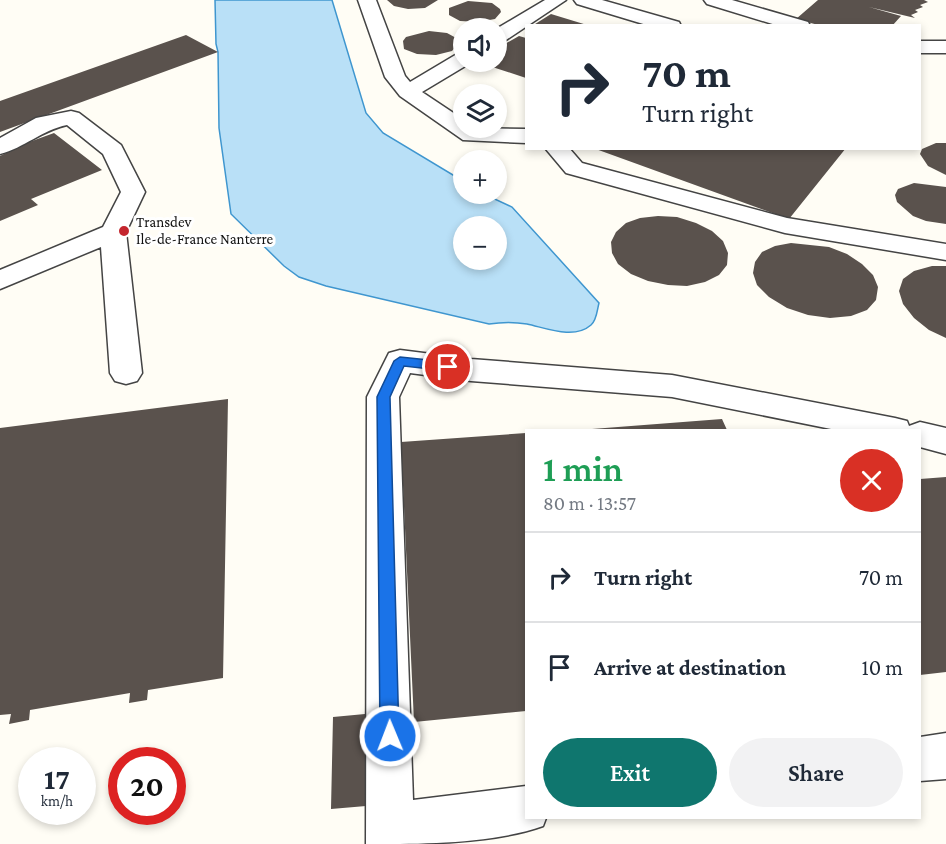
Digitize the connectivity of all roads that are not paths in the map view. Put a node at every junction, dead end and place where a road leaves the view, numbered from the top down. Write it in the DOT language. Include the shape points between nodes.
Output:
graph roads {
  1 [pos="367,0"];
  2 [pos="557,0"];
  3 [pos="583,0"];
  4 [pos="713,0"];
  5 [pos="665,24"];
  6 [pos="794,24"];
  7 [pos="507,31"];
  8 [pos="921,47"];
  9 [pos="946,47"];
  10 [pos="453,65"];
  11 [pos="407,92"];
  12 [pos="525,136"];
  13 [pos="0,147"];
  14 [pos="558,150"];
  15 [pos="113,232"];
  16 [pos="946,252"];
  17 [pos="0,280"];
  18 [pos="126,373"];
  19 [pos="890,429"];
  20 [pos="921,435"];
  21 [pos="946,441"];
  22 [pos="946,756"];
  23 [pos="921,759"];
  24 [pos="525,809"];
  25 [pos="390,835"];
  1 -- 11 [label="lane" via="395,77"];
  2 -- 7 [label="lane"];
  3 -- 5 [label="lane"];
  4 -- 6 [label="lane"];
  8 -- 9 [label="lane"];
  10 -- 11 [label="lane"];
  11 -- 12 [label="lane" via="471,135"];
  13 -- 15 [label="lane" via="44,123 71,118 113,150 133,192"];
  14 -- 16 [label="lane" via="574,168 785,225"];
  15 -- 17 [label="lane"];
  15 -- 18 [label="lane"];
  19 -- 25 [label="lane" via="672,386 400,361 383,397"];
  20 -- 21 [label="lane"];
  22 -- 23 [label="lane"];
  24 -- 25 [label="lane"];
}
